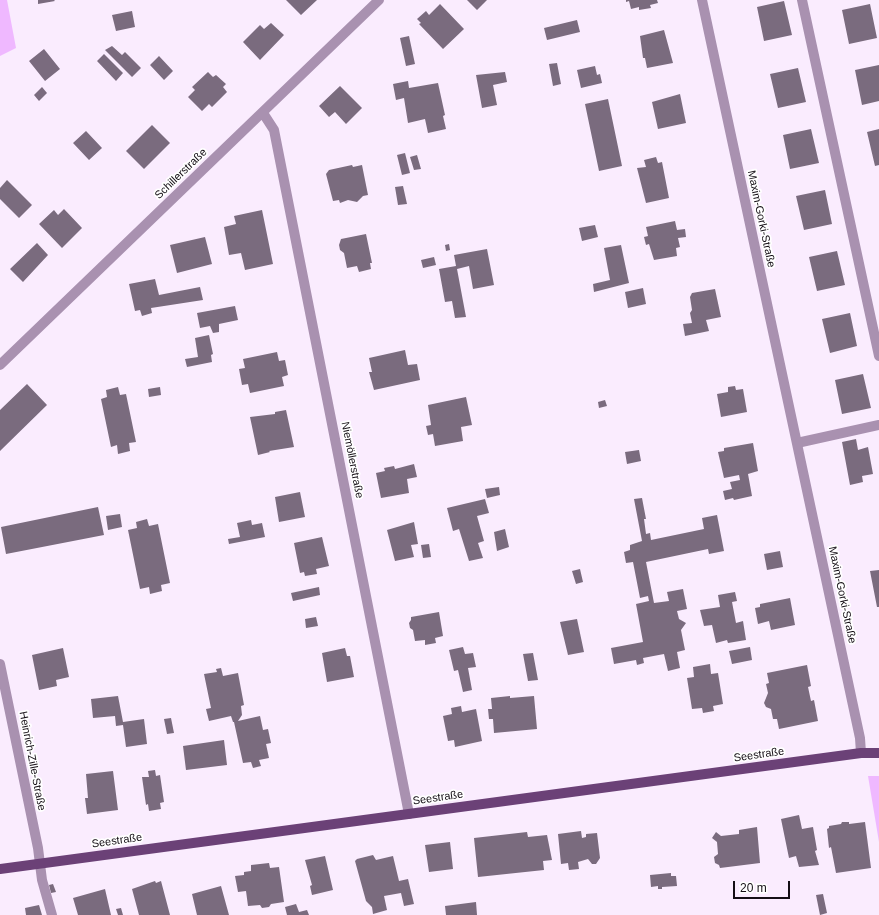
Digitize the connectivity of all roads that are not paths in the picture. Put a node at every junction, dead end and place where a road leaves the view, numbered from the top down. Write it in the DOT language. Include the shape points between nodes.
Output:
graph roads {
  1 [pos="379,0"];
  2 [pos="702,0"];
  3 [pos="802,0"];
  4 [pos="263,113"];
  5 [pos="879,356"];
  6 [pos="0,365"];
  7 [pos="879,425"];
  8 [pos="797,443"];
  9 [pos="0,664"];
  10 [pos="861,753"];
  11 [pos="879,753"];
  12 [pos="409,814"];
  13 [pos="40,864"];
  14 [pos="0,869"];
  15 [pos="52,915"];
  1 -- 4 [label="street, Schillerstraße"];
  2 -- 8 [label="street, Maxim-Gorki-Straße"];
  3 -- 5 [label="street"];
  4 -- 6 [label="street, Schillerstraße"];
  4 -- 12 [label="street, Niemöllerstraße" via="274,130"];
  7 -- 8 [label="street"];
  8 -- 10 [label="street, Maxim-Gorki-Straße" via="860,738"];
  9 -- 13 [label="street, Heinrich-Zille-Straße"];
  10 -- 11 [label="main road, Seestraße"];
  10 -- 12 [label="main road, Seestraße"];
  12 -- 13 [label="main road, Seestraße"];
  13 -- 14 [label="main road, Seestraße"];
  13 -- 15 [label="street, Heinrich-Zille-Straße"];
}
